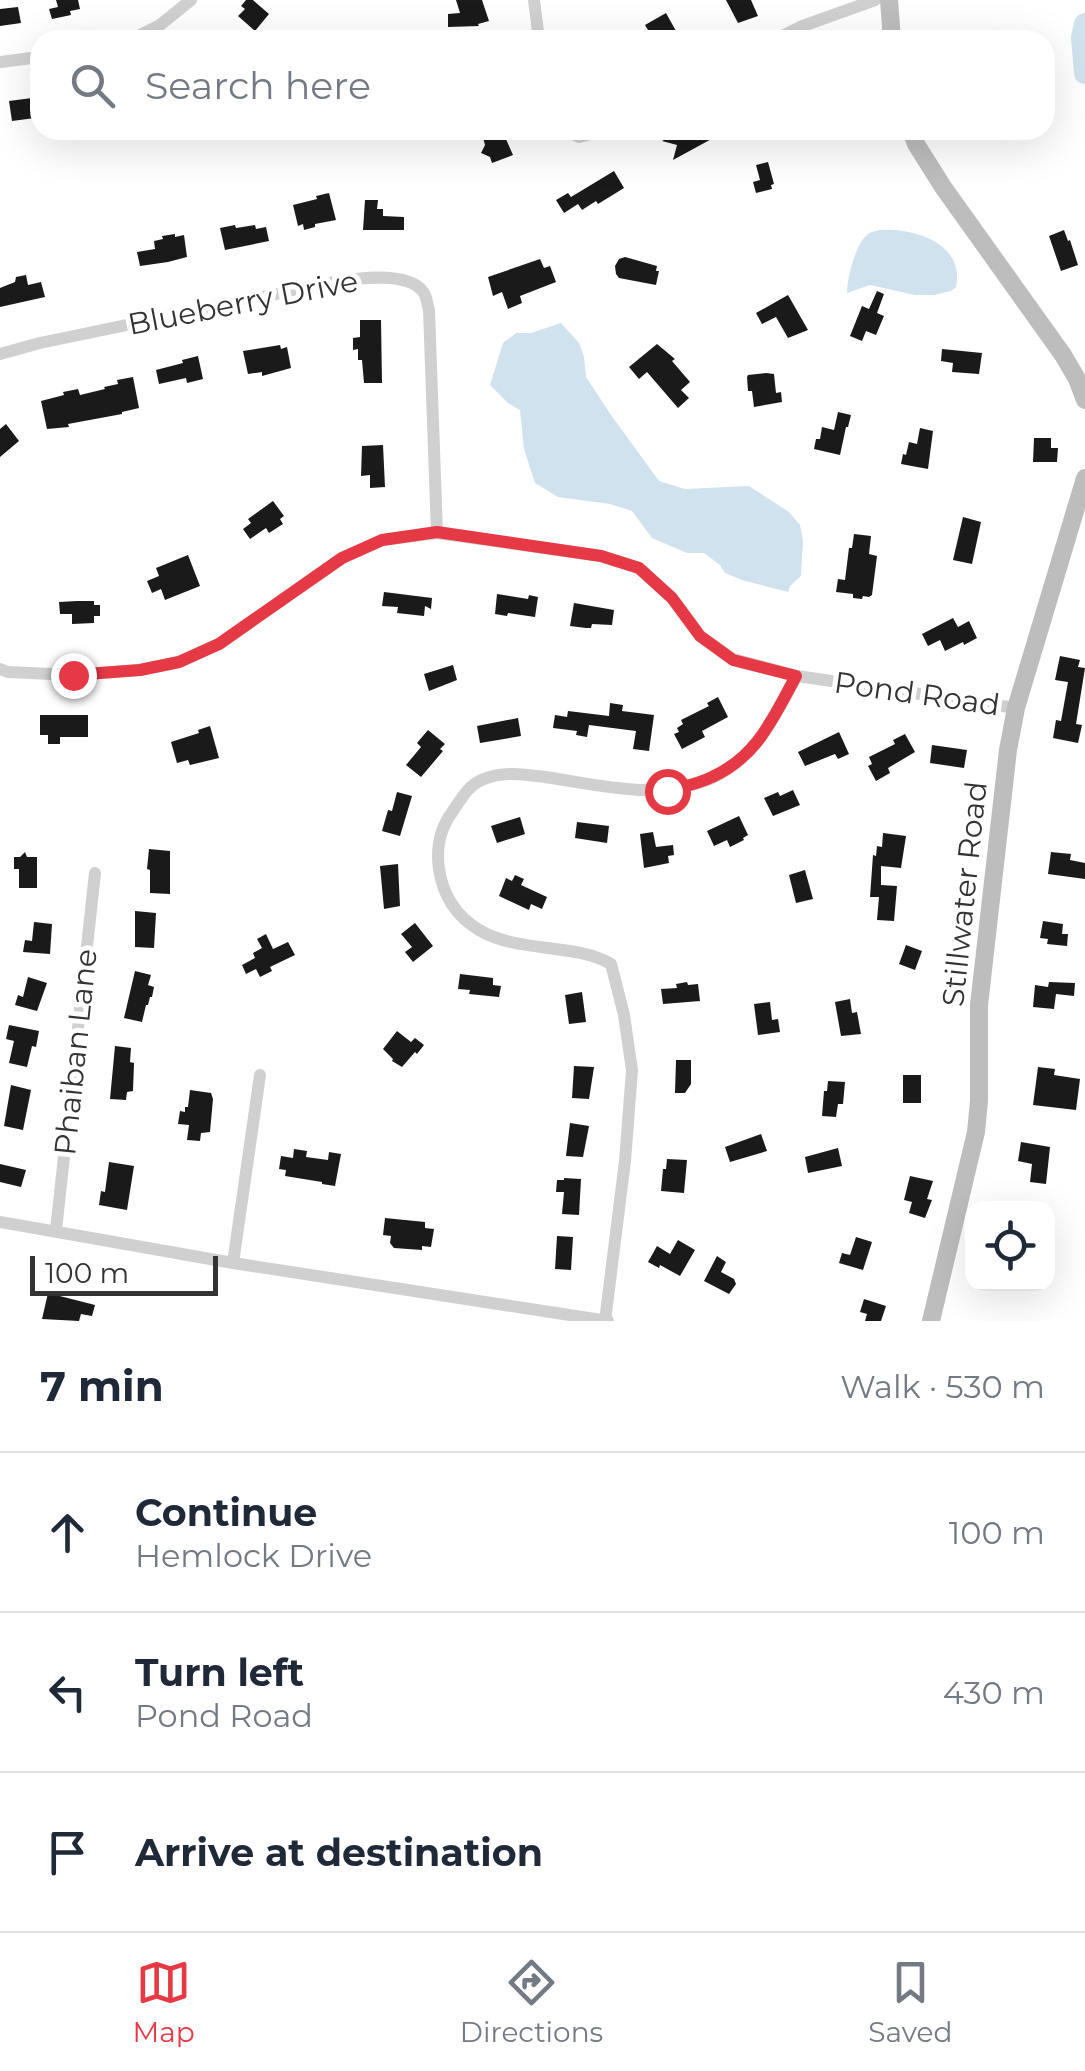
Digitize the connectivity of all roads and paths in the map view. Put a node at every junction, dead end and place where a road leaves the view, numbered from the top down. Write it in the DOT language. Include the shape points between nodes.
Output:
graph roads {
  1 [pos="191,0"];
  2 [pos="534,0"];
  3 [pos="876,0"];
  4 [pos="889,0"];
  5 [pos="150,30"];
  6 [pos="538,30"];
  7 [pos="794,30"];
  8 [pos="891,30"];
  9 [pos="30,58"];
  10 [pos="0,62"];
  11 [pos="915,140"];
  12 [pos="0,354"];
  13 [pos="1085,400"];
  14 [pos="1085,478"];
  15 [pos="437,532"];
  16 [pos="0,669"];
  17 [pos="796,676"];
  18 [pos="1016,708"];
  19 [pos="95,873"];
  20 [pos="260,1075"];
  21 [pos="0,1222"];
  22 [pos="56,1230"];
  23 [pos="232,1263"];
  24 [pos="606,1321"];
  25 [pos="930,1321"];
  1 -- 5 [label="street"];
  2 -- 6 [label="street"];
  3 -- 7 [label="street"];
  4 -- 8 [label="main road"];
  9 -- 10 [label="street"];
  11 -- 13 [label="main road" via="1063,354"];
  12 -- 15 [label="street, Blueberry Drive" via="334,282 408,281 424,292 429,310"];
  14 -- 18 [label="main road, Stillwater Road"];
  15 -- 16 [label="street, Pond Road" via="382,540 342,558 219,644 179,662 73,675"];
  15 -- 17 [label="street, Pond Road" via="601,556 639,568 700,636 733,660"];
  17 -- 18 [label="street, Pond Road"];
  17 -- 24 [label="street" via="761,740 709,779 667,791 624,790 508,773 470,788 441,836 442,885 456,913 481,932 611,964 632,1070"];
  18 -- 25 [label="main road, Stillwater Road" via="979,1005 976,1132"];
  19 -- 22 [label="street, Phaiban Lane"];
  20 -- 23 [label="street"];
  21 -- 22 [label="street"];
  22 -- 23 [label="street"];
  23 -- 24 [label="street"];
}
